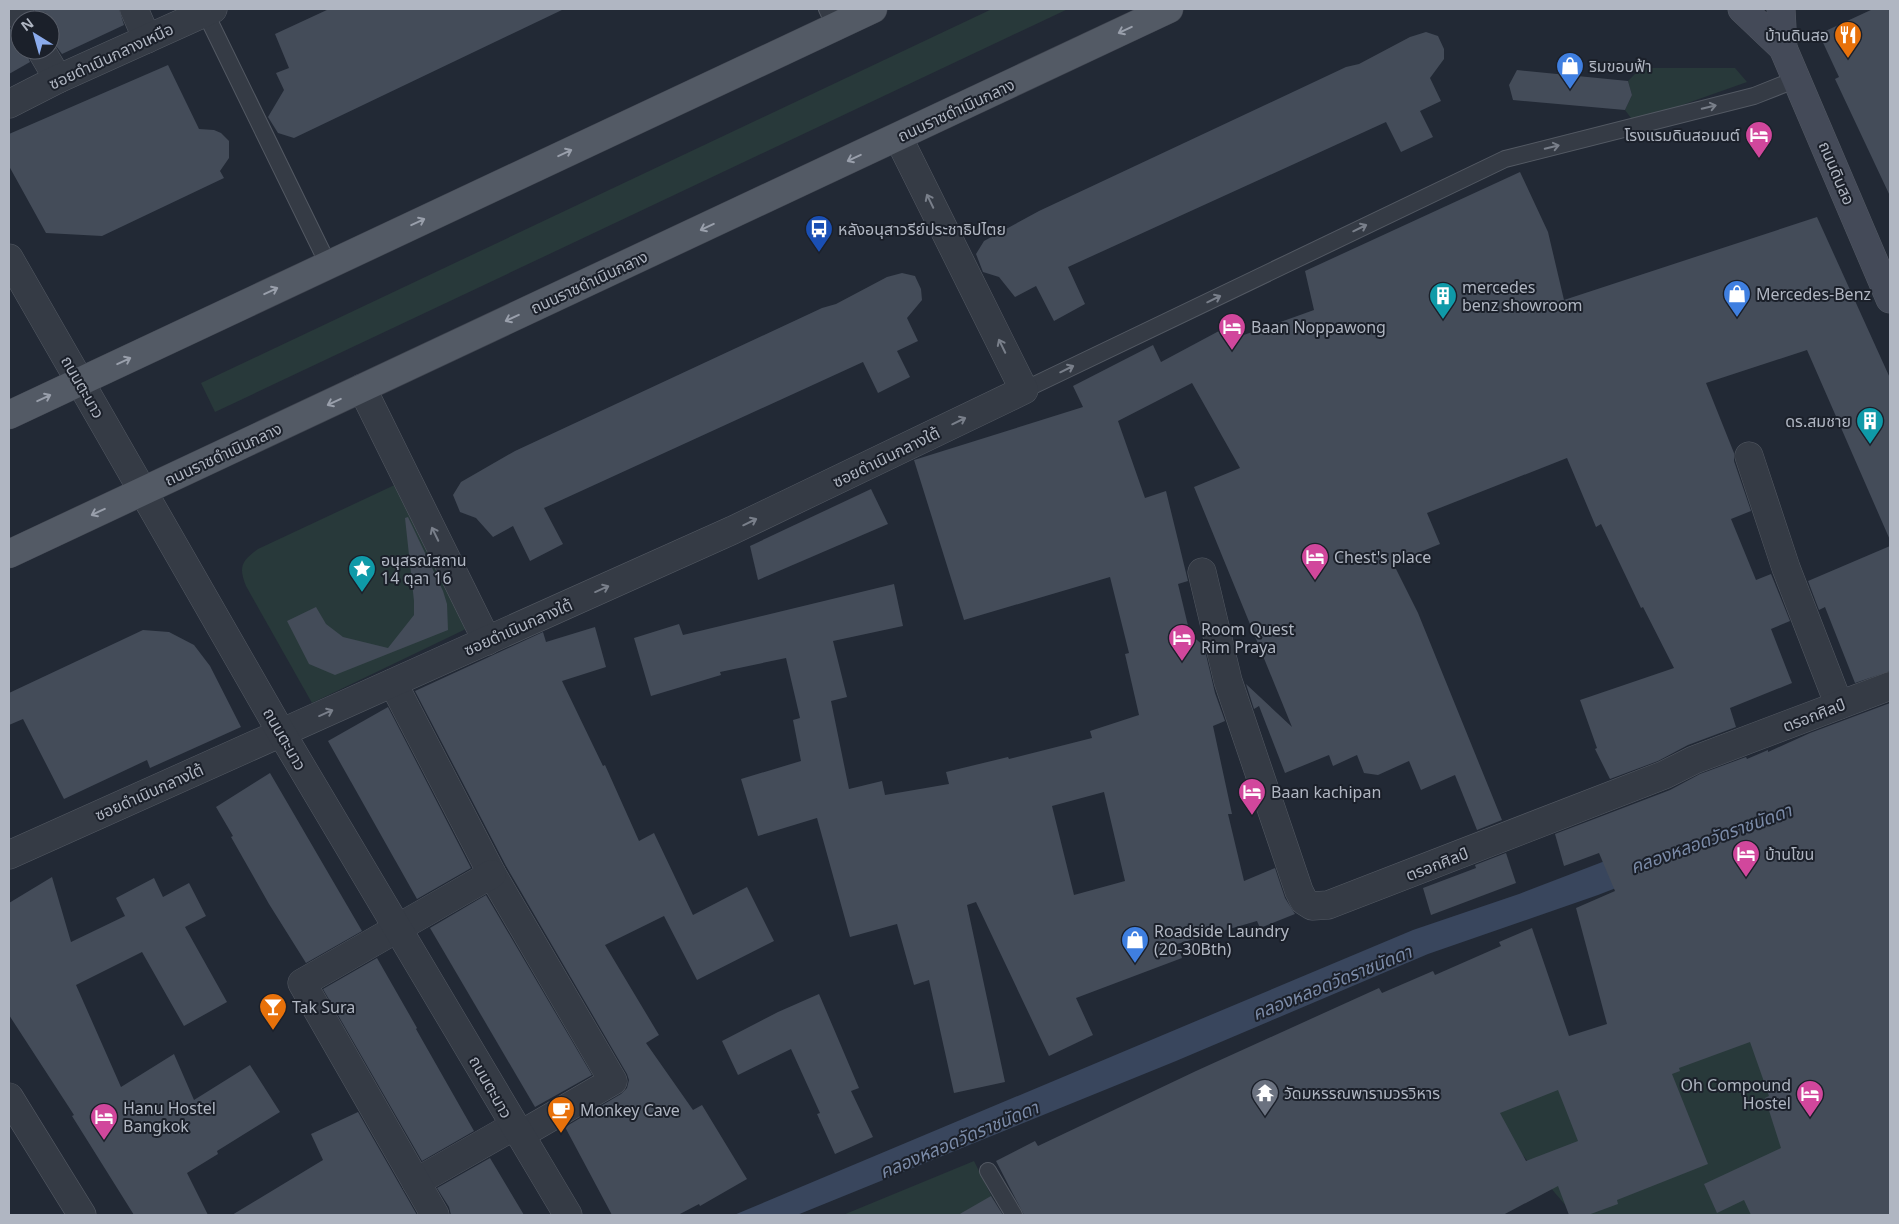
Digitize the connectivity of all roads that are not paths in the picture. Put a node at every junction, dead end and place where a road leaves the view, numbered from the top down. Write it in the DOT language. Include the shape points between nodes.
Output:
graph roads {
  1 [pos="134,9"];
  2 [pos="873,9"];
  3 [pos="1169,9"];
  4 [pos="1742,9"];
  5 [pos="1781,9"];
  6 [pos="209,11"];
  7 [pos="831,17"];
  8 [pos="147,39"];
  9 [pos="1783,48"];
  10 [pos="47,60"];
  11 [pos="58,79"];
  12 [pos="1796,79"];
  13 [pos="9,104"];
  14 [pos="898,137"];
  15 [pos="9,258"];
  16 [pos="328,264"];
  17 [pos="1890,299"];
  18 [pos="80,382"];
  19 [pos="362,388"];
  20 [pos="1024,390"];
  21 [pos="9,415"];
  22 [pos="1749,456"];
  23 [pos="143,491"];
  24 [pos="11,548"];
  25 [pos="1202,572"];
  26 [pos="487,641"];
  27 [pos="393,683"];
  28 [pos="1890,686"];
  29 [pos="1839,705"];
  30 [pos="282,734"];
  31 [pos="9,855"];
  32 [pos="492,874"];
  33 [pos="398,928"];
  34 [pos="9,1097"];
  35 [pos="517,1131"];
  36 [pos="988,1171"];
  37 [pos="416,1182"];
  38 [pos="82,1215"];
  39 [pos="435,1215"];
  40 [pos="568,1215"];
  41 [pos="1014,1215"];
  1 -- 8 [label="street"];
  2 -- 7 [label="main road"];
  3 -- 14 [label="main road, ถนนราชดำเนินกลาง, one-way"];
  4 -- 9 [label="main road, ถนนดินสอ"];
  5 -- 9 [label="main road, ถนนดินสอ"];
  6 -- 8 [label="street, ซอยดำเนินกลางเหนือ"];
  6 -- 16 [label="lane"];
  16 -- 7 [label="main road, one-way"];
  8 -- 11 [label="street, ซอยดำเนินกลางเหนือ"];
  9 -- 12 [label="main road, ถนนดินสอ"];
  10 -- 11 [label="street"];
  11 -- 13 [label="street, ซอยดำเนินกลางเหนือ"];
  12 -- 17 [label="main road, ถนนดินสอ"];
  20 -- 12 [label="lane, one-way" via="1505,159 1754,96"];
  14 -- 19 [label="main road, ถนนราชดำเนินกลาง, one-way"];
  20 -- 14 [label="street, one-way"];
  15 -- 18 [label="street, ถนนตะนาว"];
  18 -- 16 [label="main road, one-way"];
  21 -- 18 [label="main road, one-way"];
  18 -- 23 [label="street, ถนนตะนาว"];
  19 -- 23 [label="main road, ถนนราชดำเนินกลาง, one-way"];
  26 -- 19 [label="street, one-way"];
  26 -- 20 [label="street, ซอยดำเนินกลางใต้, one-way" via="733,530"];
  22 -- 29 [label="street" via="1786,568"];
  23 -- 24 [label="main road, ถนนราชดำเนินกลาง, one-way"];
  23 -- 30 [label="street, ถนนตะนาว"];
  25 -- 29 [label="street, ตรอกศิลป์" via="1228,681 1299,891 1304,901 1312,906 1328,905 1409,875"];
  26 -- 27 [label="street, ซอยดำเนินกลางใต้"];
  30 -- 27 [label="street, ซอยดำเนินกลางใต้, one-way"];
  27 -- 32 [label="street"];
  28 -- 29 [label="street, ตรอกศิลป์"];
  30 -- 31 [label="street, ซอยดำเนินกลางใต้"];
  30 -- 33 [label="street, ถนนตะนาว"];
  32 -- 33 [label="street"];
  32 -- 35 [label="street" via="614,1081"];
  33 -- 35 [label="street, ถนนตะนาว"];
  33 -- 37 [label="street" via="302,983"];
  34 -- 38 [label="street"];
  35 -- 37 [label="street"];
  35 -- 40 [label="street, ถนนตะนาว"];
  36 -- 41 [label="lane"];
  37 -- 39 [label="street"];
}
